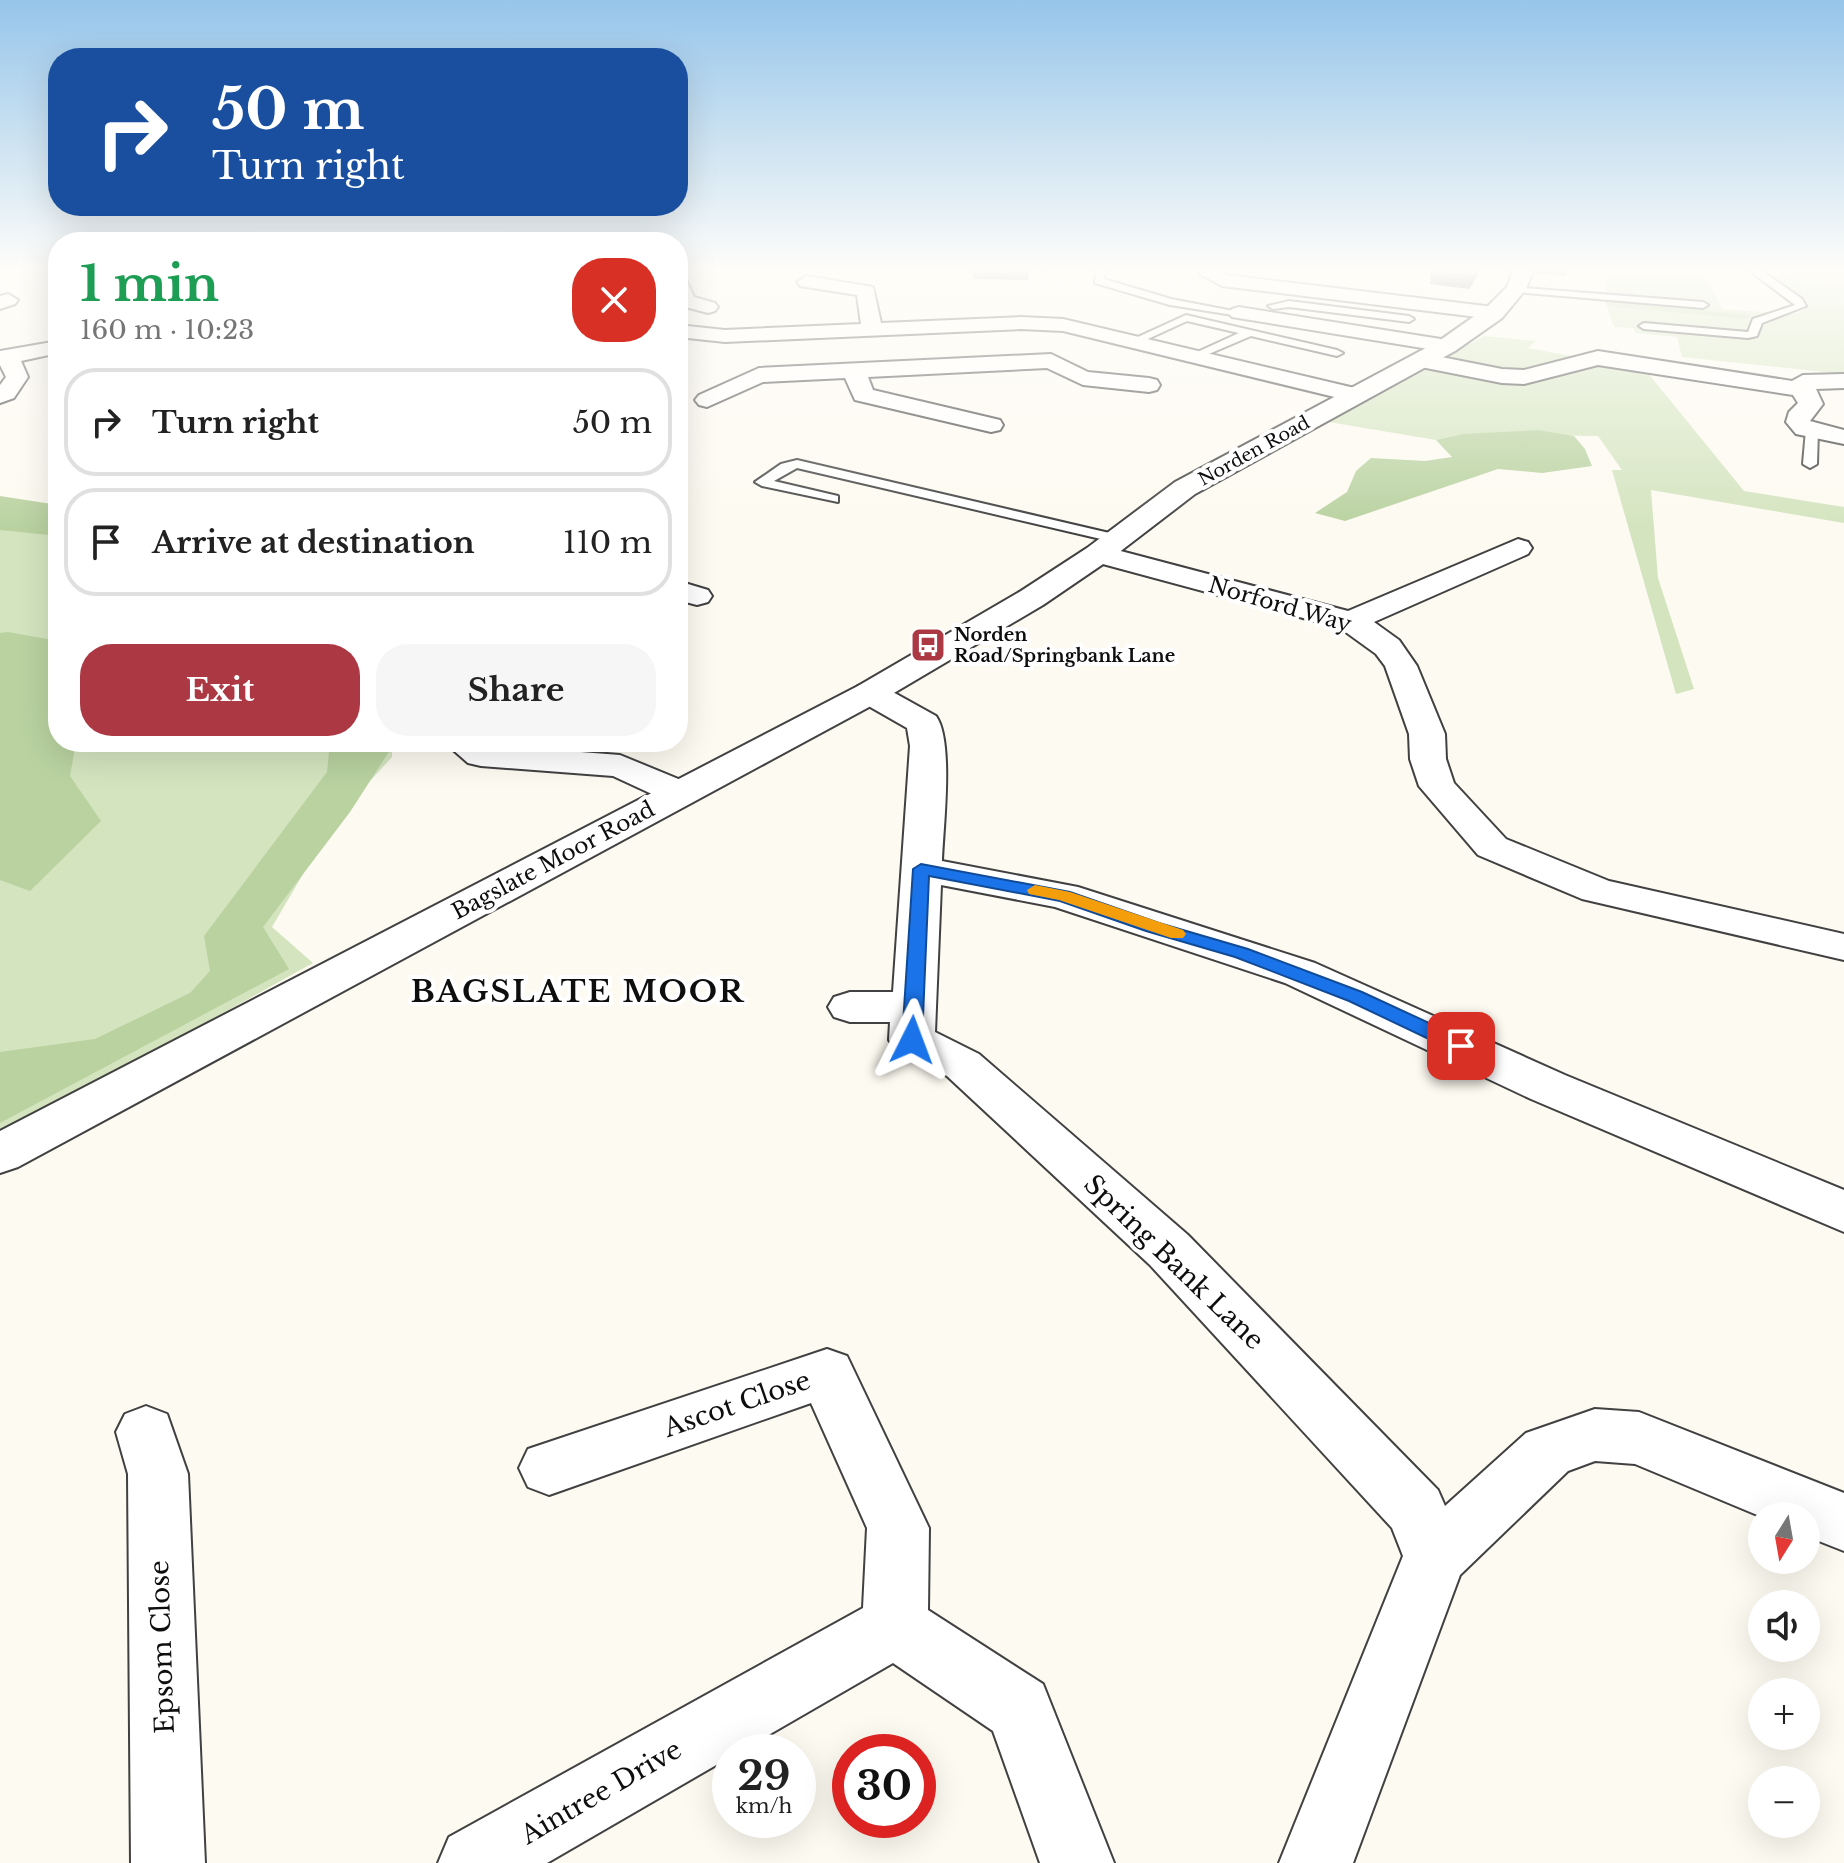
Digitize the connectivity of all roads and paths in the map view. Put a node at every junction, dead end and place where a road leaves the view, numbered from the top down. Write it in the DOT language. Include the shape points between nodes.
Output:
graph roads {
  1 [pos="1070,355"];
  2 [pos="1193,355"];
  3 [pos="1430,355"];
  4 [pos="1584,355"];
  5 [pos="1197,356"];
  6 [pos="4,357"];
  7 [pos="1598,358"];
  8 [pos="1421,360"];
  9 [pos="1051,361"];
  10 [pos="854,370"];
  11 [pos="1844,381"];
  12 [pos="1149,385"];
  13 [pos="1805,390"];
  14 [pos="1355,395"];
  15 [pos="0,396"];
  16 [pos="707,400"];
  17 [pos="991,425"];
  18 [pos="1812,430"];
  19 [pos="1844,437"];
  20 [pos="1810,464"];
  21 [pos="833,499"];
  22 [pos="1108,547"];
  23 [pos="1518,548"];
  24 [pos="1351,621"];
  25 [pos="870,693"];
  26 [pos="477,752"];
  27 [pos="680,793"];
  28 [pos="921,869"];
  29 [pos="1844,947"];
  30 [pos="850,1007"];
  31 [pos="913,1007"];
  32 [pos="0,1154"];
  33 [pos="1844,1212"];
  34 [pos="146,1432"];
  35 [pos="549,1468"];
  36 [pos="1844,1522"];
  37 [pos="1435,1556"];
  38 [pos="895,1626"];
  39 [pos="168,1863"];
  40 [pos="475,1863"];
  41 [pos="1077,1863"];
  42 [pos="1316,1863"];
  1 -- 9 [label="street"];
  2 -- 5 [label="street"];
  3 -- 8 [label="street, Norden Road"];
  4 -- 7 [label="street"];
  5 -- 14 [label="street"];
  6 -- 15 [label="street" via="17,377"];
  7 -- 8 [label="street" via="1524,377"];
  7 -- 13 [label="street"];
  8 -- 14 [label="street, Norden Road"];
  9 -- 10 [label="street"];
  9 -- 12 [label="street" via="1083,378"];
  10 -- 16 [label="street" via="759,375"];
  10 -- 17 [label="street" via="863,395"];
  11 -- 13 [label="street" via="1803,382"];
  13 -- 18 [label="street" via="1811,404 1798,422"];
  14 -- 22 [label="street, Norden Road" via="1185,488"];
  18 -- 19 [label="street"];
  18 -- 20 [label="lane"];
  21 -- 22 [label="lane" via="762,482 797,464"];
  22 -- 24 [label="street, Norford Way"];
  22 -- 25 [label="street, Bagslate Moor Road"];
  23 -- 24 [label="street"];
  24 -- 29 [label="street, Norford Way" via="1388,647 1401,666 1427,734 1437,786 1492,847 1596,890"];
  25 -- 27 [label="street, Bagslate Moor Road"];
  25 -- 28 [label="street, Spring Bank Lane" via="924,723 928,746"];
  26 -- 27 [label="street" via="620,766"];
  27 -- 32 [label="street, Bagslate Moor Road"];
  28 -- 31 [label="street, Spring Bank Lane"];
  28 -- 33 [label="street" via="1064,896 1300,973 1548,1087"];
  30 -- 31 [label="street"];
  31 -- 37 [label="street, Spring Bank Lane" via="912,1040 963,1065 1169,1250 1416,1510"];
  34 -- 39 [label="street, Epsom Close" via="158,1474"];
  35 -- 38 [label="street, Ascot Close" via="827,1373 898,1528"];
  36 -- 37 [label="street" via="1639,1438 1595,1435 1547,1452"];
  37 -- 42 [label="street"];
  38 -- 40 [label="street, Aintree Drive"];
  38 -- 41 [label="street" via="1019,1708"];
}
